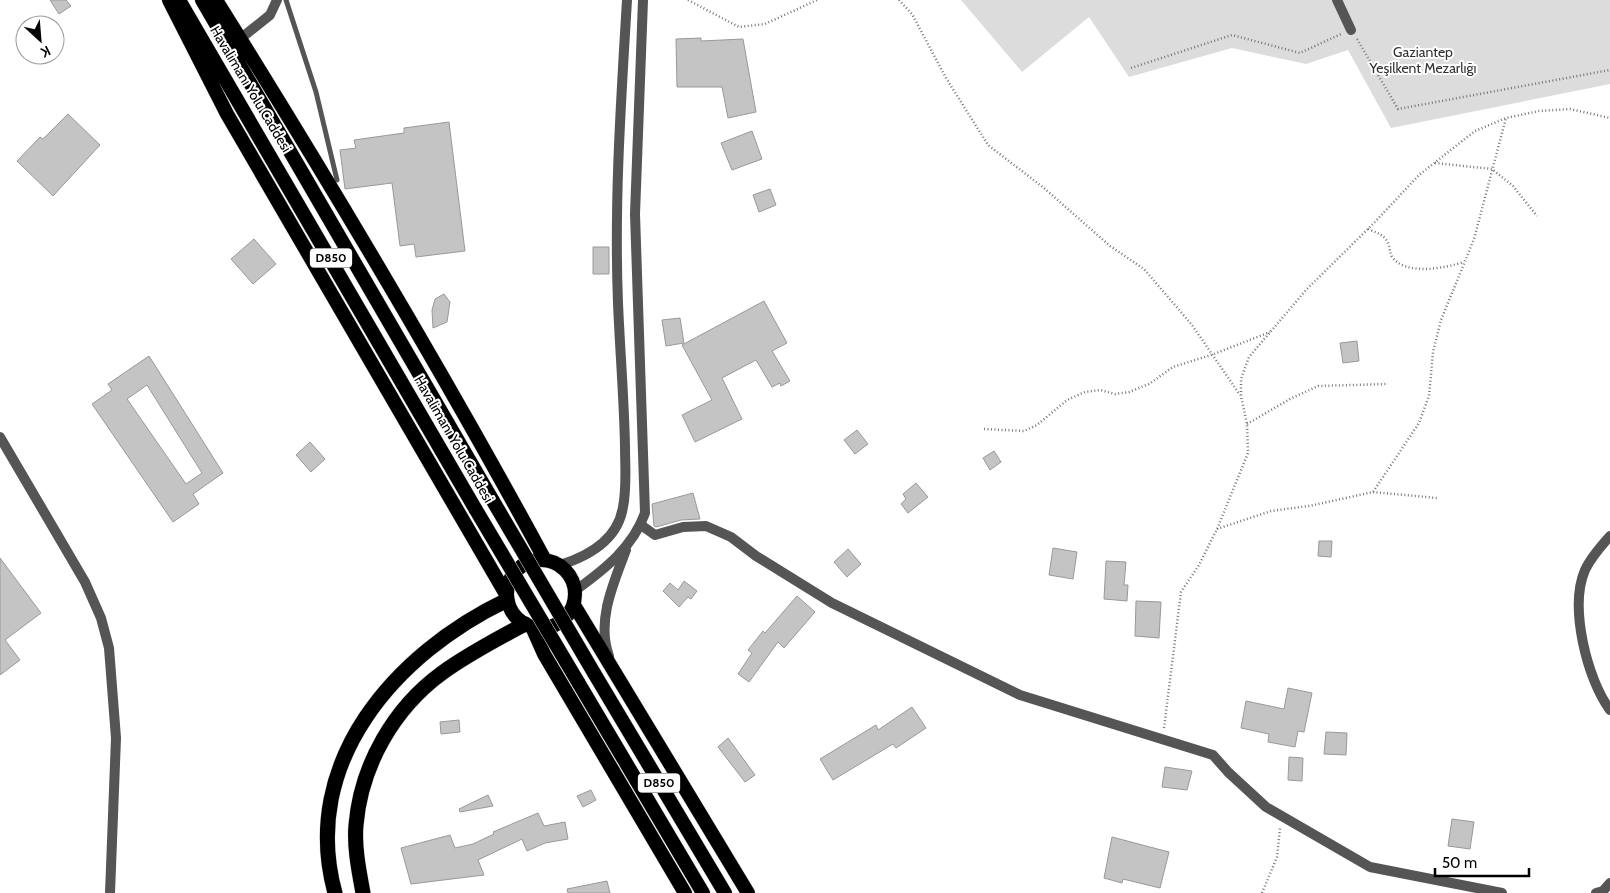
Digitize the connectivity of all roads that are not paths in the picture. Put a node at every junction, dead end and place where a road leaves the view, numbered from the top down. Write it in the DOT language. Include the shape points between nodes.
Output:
graph roads {
  1 [pos="169,0"];
  2 [pos="179,0"];
  3 [pos="202,0"];
  4 [pos="216,0"];
  5 [pos="277,0"];
  6 [pos="286,0"];
  7 [pos="627,0"];
  8 [pos="643,0"];
  9 [pos="1337,0"];
  10 [pos="1351,30"];
  11 [pos="240,39"];
  12 [pos="337,180"];
  13 [pos="0,437"];
  14 [pos="641,525"];
  15 [pos="1610,536"];
  16 [pos="627,546"];
  17 [pos="545,560"];
  18 [pos="560,565"];
  19 [pos="576,590"];
  20 [pos="507,598"];
  21 [pos="574,605"];
  22 [pos="528,626"];
  23 [pos="614,669"];
  24 [pos="1610,710"];
  25 [pos="1610,883"];
  26 [pos="110,893"];
  27 [pos="335,893"];
  28 [pos="363,893"];
  29 [pos="685,893"];
  30 [pos="703,893"];
  31 [pos="725,893"];
  32 [pos="748,893"];
  33 [pos="1502,893"];
  34 [pos="1596,893"];
  1 -- 20 [label="highway" via="227,114"];
  2 -- 30 [label="highway, Havalimanı Yolu Caddesi / D850, bridge"];
  3 -- 31 [label="highway, Havalimanı Yolu Caddesi / D850, bridge"];
  4 -- 11 [label="highway"];
  5 -- 11 [label="street" via="270,15"];
  6 -- 12 [label="lane" via="316,92"];
  7 -- 18 [label="street" via="618,133 617,236 624,400 624,508 615,529 604,542 587,555"];
  8 -- 14 [label="street" via="635,214 645,513"];
  9 -- 10 [label="street"];
  11 -- 17 [label="highway" via="394,293"];
  13 -- 26 [label="street" via="85,582 101,618 109,648 116,738"];
  14 -- 16 [label="street"];
  14 -- 33 [label="street" via="655,536 683,527 706,526 731,537 832,603 1020,694 1213,755 1266,808 1370,867"];
  15 -- 24 [label="street" via="1585,571 1579,616 1595,682"];
  16 -- 19 [label="street"];
  16 -- 23 [label="street" via="606,609 606,648"];
  17 -- 18 [label="highway"];
  17 -- 20 [label="highway" via="529,562 516,570 508,584"];
  18 -- 19 [label="highway" via="571,576"];
  19 -- 21 [label="highway"];
  20 -- 22 [label="highway" via="514,615"];
  20 -- 27 [label="highway" via="429,648 388,686 363,719 345,753 334,789 328,841"];
  21 -- 22 [label="highway" via="566,618 554,626"];
  21 -- 23 [label="highway"];
  22 -- 28 [label="highway" via="442,673 405,708 381,741 364,784 356,825"];
  22 -- 29 [label="highway"];
  23 -- 32 [label="highway"];
  25 -- 34 [label="street"];
}
